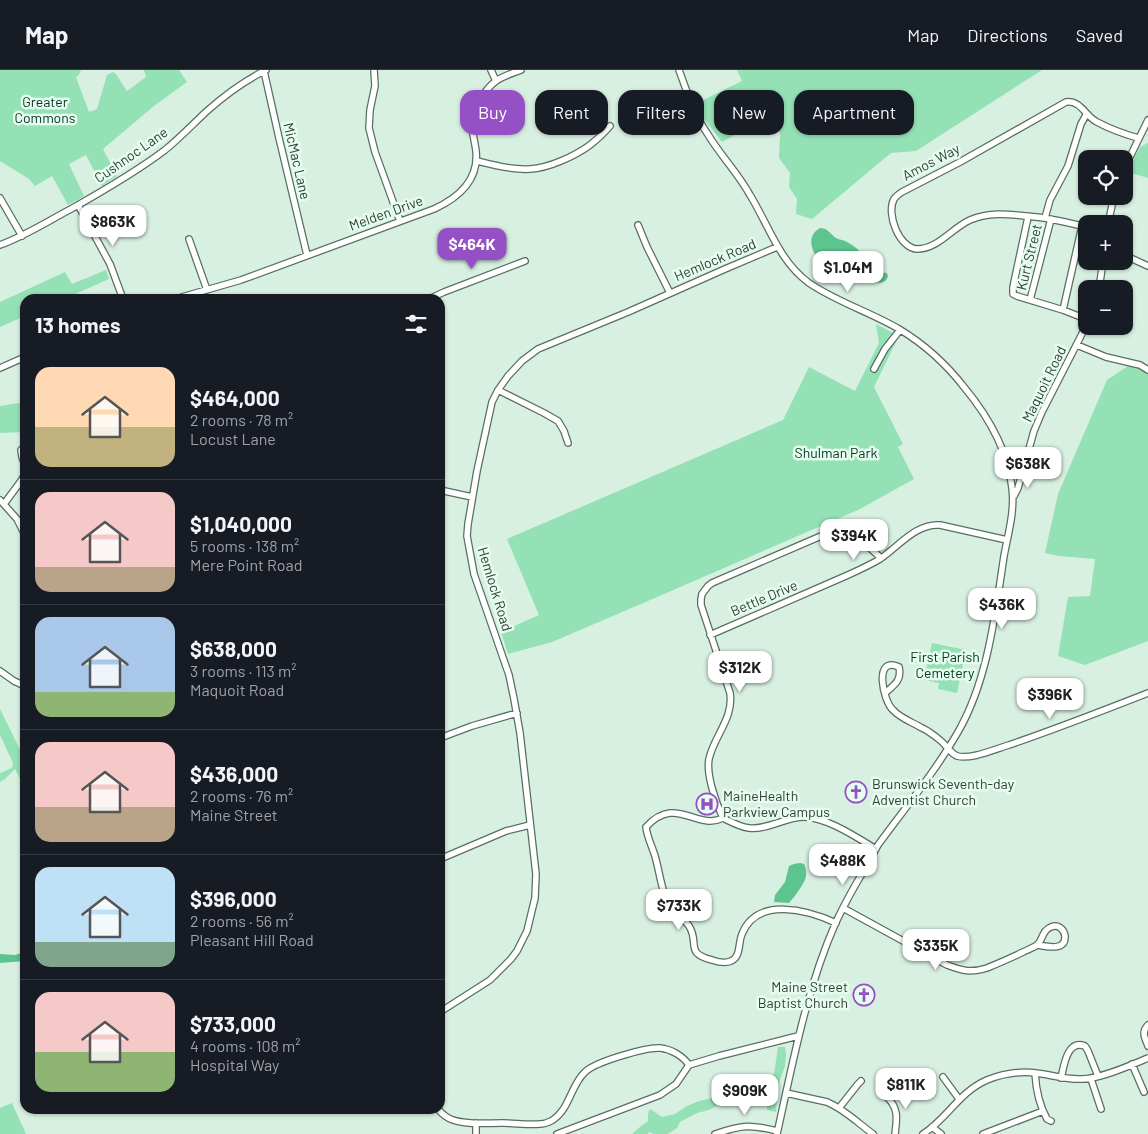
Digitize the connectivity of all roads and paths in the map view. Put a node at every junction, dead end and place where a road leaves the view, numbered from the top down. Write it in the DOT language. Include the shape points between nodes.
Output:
graph roads {
  1 [pos="265,70"];
  2 [pos="374,70"];
  3 [pos="491,70"];
  4 [pos="521,70"];
  5 [pos="679,70"];
  6 [pos="496,81"];
  7 [pos="1086,115"];
  8 [pos="1148,120"];
  9 [pos="610,126"];
  10 [pos="1138,138"];
  11 [pos="1133,150"];
  12 [pos="477,161"];
  13 [pos="0,198"];
  14 [pos="78,205"];
  15 [pos="1028,216"];
  16 [pos="1048,218"];
  17 [pos="400,221"];
  18 [pos="638,225"];
  19 [pos="1078,226"];
  20 [pos="22,236"];
  21 [pos="189,239"];
  22 [pos="0,245"];
  23 [pos="777,247"];
  24 [pos="1078,251"];
  25 [pos="307,255"];
  26 [pos="1133,259"];
  27 [pos="525,261"];
  28 [pos="1148,266"];
  29 [pos="207,290"];
  30 [pos="670,293"];
  31 [pos="121,294"];
  32 [pos="193,294"];
  33 [pos="440,294"];
  34 [pos="1030,300"];
  35 [pos="1063,310"];
  36 [pos="1078,316"];
  37 [pos="900,330"];
  38 [pos="1082,335"];
  39 [pos="1077,345"];
  40 [pos="20,359"];
  41 [pos="0,368"];
  42 [pos="874,369"];
  43 [pos="1148,370"];
  44 [pos="498,390"];
  45 [pos="568,443"];
  46 [pos="1027,455"];
  47 [pos="1008,464"];
  48 [pos="1022,472"];
  49 [pos="1010,475"];
  50 [pos="20,482"];
  51 [pos="445,491"];
  52 [pos="472,497"];
  53 [pos="1013,498"];
  54 [pos="2,502"];
  55 [pos="20,525"];
  56 [pos="1007,540"];
  57 [pos="881,558"];
  58 [pos="710,635"];
  59 [pos="0,671"];
  60 [pos="20,684"];
  61 [pos="885,693"];
  62 [pos="1148,693"];
  63 [pos="517,713"];
  64 [pos="445,736"];
  65 [pos="948,749"];
  66 [pos="723,818"];
  67 [pos="530,825"];
  68 [pos="876,849"];
  69 [pos="445,857"];
  70 [pos="843,908"];
  71 [pos="836,923"];
  72 [pos="1037,945"];
  73 [pos="445,1009"];
  74 [pos="1148,1025"];
  75 [pos="798,1036"];
  76 [pos="1148,1046"];
  77 [pos="1148,1058"];
  78 [pos="1132,1064"];
  79 [pos="689,1065"];
  80 [pos="1035,1073"];
  81 [pos="1098,1076"];
  82 [pos="943,1077"];
  83 [pos="1062,1078"];
  84 [pos="1091,1079"];
  85 [pos="862,1081"];
  86 [pos="1144,1092"];
  87 [pos="786,1093"];
  88 [pos="886,1096"];
  89 [pos="959,1099"];
  90 [pos="839,1108"];
  91 [pos="1101,1109"];
  92 [pos="1043,1111"];
  93 [pos="444,1114"];
  94 [pos="1051,1121"];
  95 [pos="476,1123"];
  96 [pos="932,1127"];
  97 [pos="777,1132"];
  98 [pos="476,1134"];
  99 [pos="557,1134"];
  100 [pos="715,1134"];
  101 [pos="873,1134"];
  102 [pos="895,1134"];
  103 [pos="923,1134"];
  104 [pos="941,1134"];
  105 [pos="983,1134"];
  1 -- 14 [label="street, Cushnoc Lane" via="222,98 152,159"];
  1 -- 25 [label="street, MicMac Lane"];
  2 -- 17 [label="street" via="370,134"];
  3 -- 6 [label="street"];
  4 -- 6 [label="street"];
  5 -- 23 [label="street" via="705,130 746,187"];
  6 -- 12 [label="street" via="482,97 472,123"];
  7 -- 10 [label="street, Amos Way"];
  7 -- 15 [label="street, Amos Way" via="1076,103 1061,104 902,192 892,203 898,234 906,244 915,248 934,244 978,217 996,214"];
  7 -- 16 [label="street, Kurt Street" via="1068,166 1050,200"];
  8 -- 10 [label="street"];
  9 -- 12 [label="street" via="582,150 539,168 502,167"];
  10 -- 11 [label="street"];
  12 -- 17 [label="street, Melden Drive" via="468,183 458,195 442,205"];
  13 -- 20 [label="street"];
  14 -- 20 [label="street, Cushnoc Lane"];
  14 -- 31 [label="street" via="110,264"];
  15 -- 16 [label="street, Amos Way"];
  15 -- 34 [label="street" via="1012,292"];
  16 -- 19 [label="street, Amos Way"];
  16 -- 34 [label="street, Kurt Street"];
  17 -- 25 [label="street, Melden Drive"];
  18 -- 30 [label="street"];
  20 -- 22 [label="street, Cushnoc Lane"];
  21 -- 29 [label="street"];
  23 -- 30 [label="street, Hemlock Road"];
  23 -- 37 [label="street" via="793,269 810,283"];
  24 -- 35 [label="street"];
  25 -- 29 [label="street, Melden Drive"];
  26 -- 28 [label="street"];
  27 -- 33 [label="street"];
  29 -- 32 [label="street, Melden Drive"];
  30 -- 44 [label="street, Hemlock Road" via="538,349 515,368"];
  34 -- 35 [label="street"];
  35 -- 36 [label="street"];
  37 -- 42 [label="street"];
  37 -- 47 [label="street" via="930,351 961,383 988,421"];
  38 -- 39 [label="street, Maquoit Road"];
  39 -- 43 [label="street"];
  39 -- 46 [label="street, Maquoit Road" via="1042,412"];
  40 -- 41 [label="street"];
  44 -- 45 [label="street" via="558,420"];
  44 -- 52 [label="street, Hemlock Road" via="492,402"];
  46 -- 47 [label="street" via="1019,463"];
  46 -- 48 [label="street, Maquoit Road"];
  47 -- 49 [label="street"];
  48 -- 49 [label="street"];
  48 -- 53 [label="street, Maquoit Road"];
  49 -- 53 [label="street"];
  50 -- 54 [label="street"];
  51 -- 52 [label="street"];
  52 -- 63 [label="street, Hemlock Road" via="467,536 471,562 509,675"];
  53 -- 56 [label="street"];
  54 -- 55 [label="street"];
  56 -- 57 [label="street, Bettle Drive" via="930,525 913,533"];
  56 -- 65 [label="street" via="980,682"];
  57 -- 58 [label="street, Bettle Drive" via="848,576"];
  57 -- 58 [label="street" via="853,533 840,529 720,579 708,586 701,599"];
  58 -- 66 [label="street" via="731,699 730,711 709,763 711,782"];
  59 -- 60 [label="street"];
  61 -- 61 [label="street" via="882,674 884,669 894,664 901,673"];
  61 -- 65 [label="street" via="893,711 924,729"];
  62 -- 65 [label="street" via="978,755 958,756"];
  63 -- 64 [label="street"];
  63 -- 67 [label="street, Hemlock Road"];
  65 -- 68 [label="street"];
  66 -- 68 [label="street" via="754,828 793,818 815,818"];
  66 -- 71 [label="street" via="708,822 672,813 658,817 646,827 665,895 670,906 689,927 699,956 718,962 732,961 747,925 770,910 797,910"];
  67 -- 69 [label="street" via="506,831"];
  67 -- 73 [label="street, Hemlock Road" via="536,886 523,942 497,974"];
  68 -- 70 [label="street"];
  70 -- 71 [label="street"];
  70 -- 72 [label="street" via="965,972 987,968"];
  71 -- 75 [label="street"];
  72 -- 72 [label="street" via="1050,927 1059,927 1065,934 1065,940 1059,946"];
  74 -- 76 [label="street" via="1144,1033"];
  75 -- 79 [label="street"];
  75 -- 87 [label="street"];
  77 -- 78 [label="street"];
  78 -- 81 [label="street"];
  78 -- 86 [label="street"];
  79 -- 95 [label="street" via="686,1060 663,1048 623,1056 586,1071 564,1108 549,1122"];
  79 -- 99 [label="street" via="676,1084 660,1095"];
  80 -- 83 [label="street"];
  80 -- 89 [label="street" via="996,1077 974,1087"];
  80 -- 92 [label="street"];
  81 -- 83 [label="street" via="1085,1046 1077,1045 1069,1053"];
  81 -- 84 [label="street"];
  82 -- 89 [label="street"];
  83 -- 84 [label="street"];
  84 -- 91 [label="street"];
  85 -- 90 [label="street"];
  87 -- 90 [label="street" via="827,1102"];
  87 -- 97 [label="street"];
  88 -- 102 [label="street" via="896,1112"];
  89 -- 96 [label="street"];
  90 -- 101 [label="street"];
  92 -- 94 [label="street"];
  92 -- 105 [label="street"];
  93 -- 95 [label="street" via="459,1122"];
  95 -- 98 [label="street"];
  96 -- 103 [label="street"];
  96 -- 104 [label="street"];
  97 -- 100 [label="street" via="746,1126"];
}
